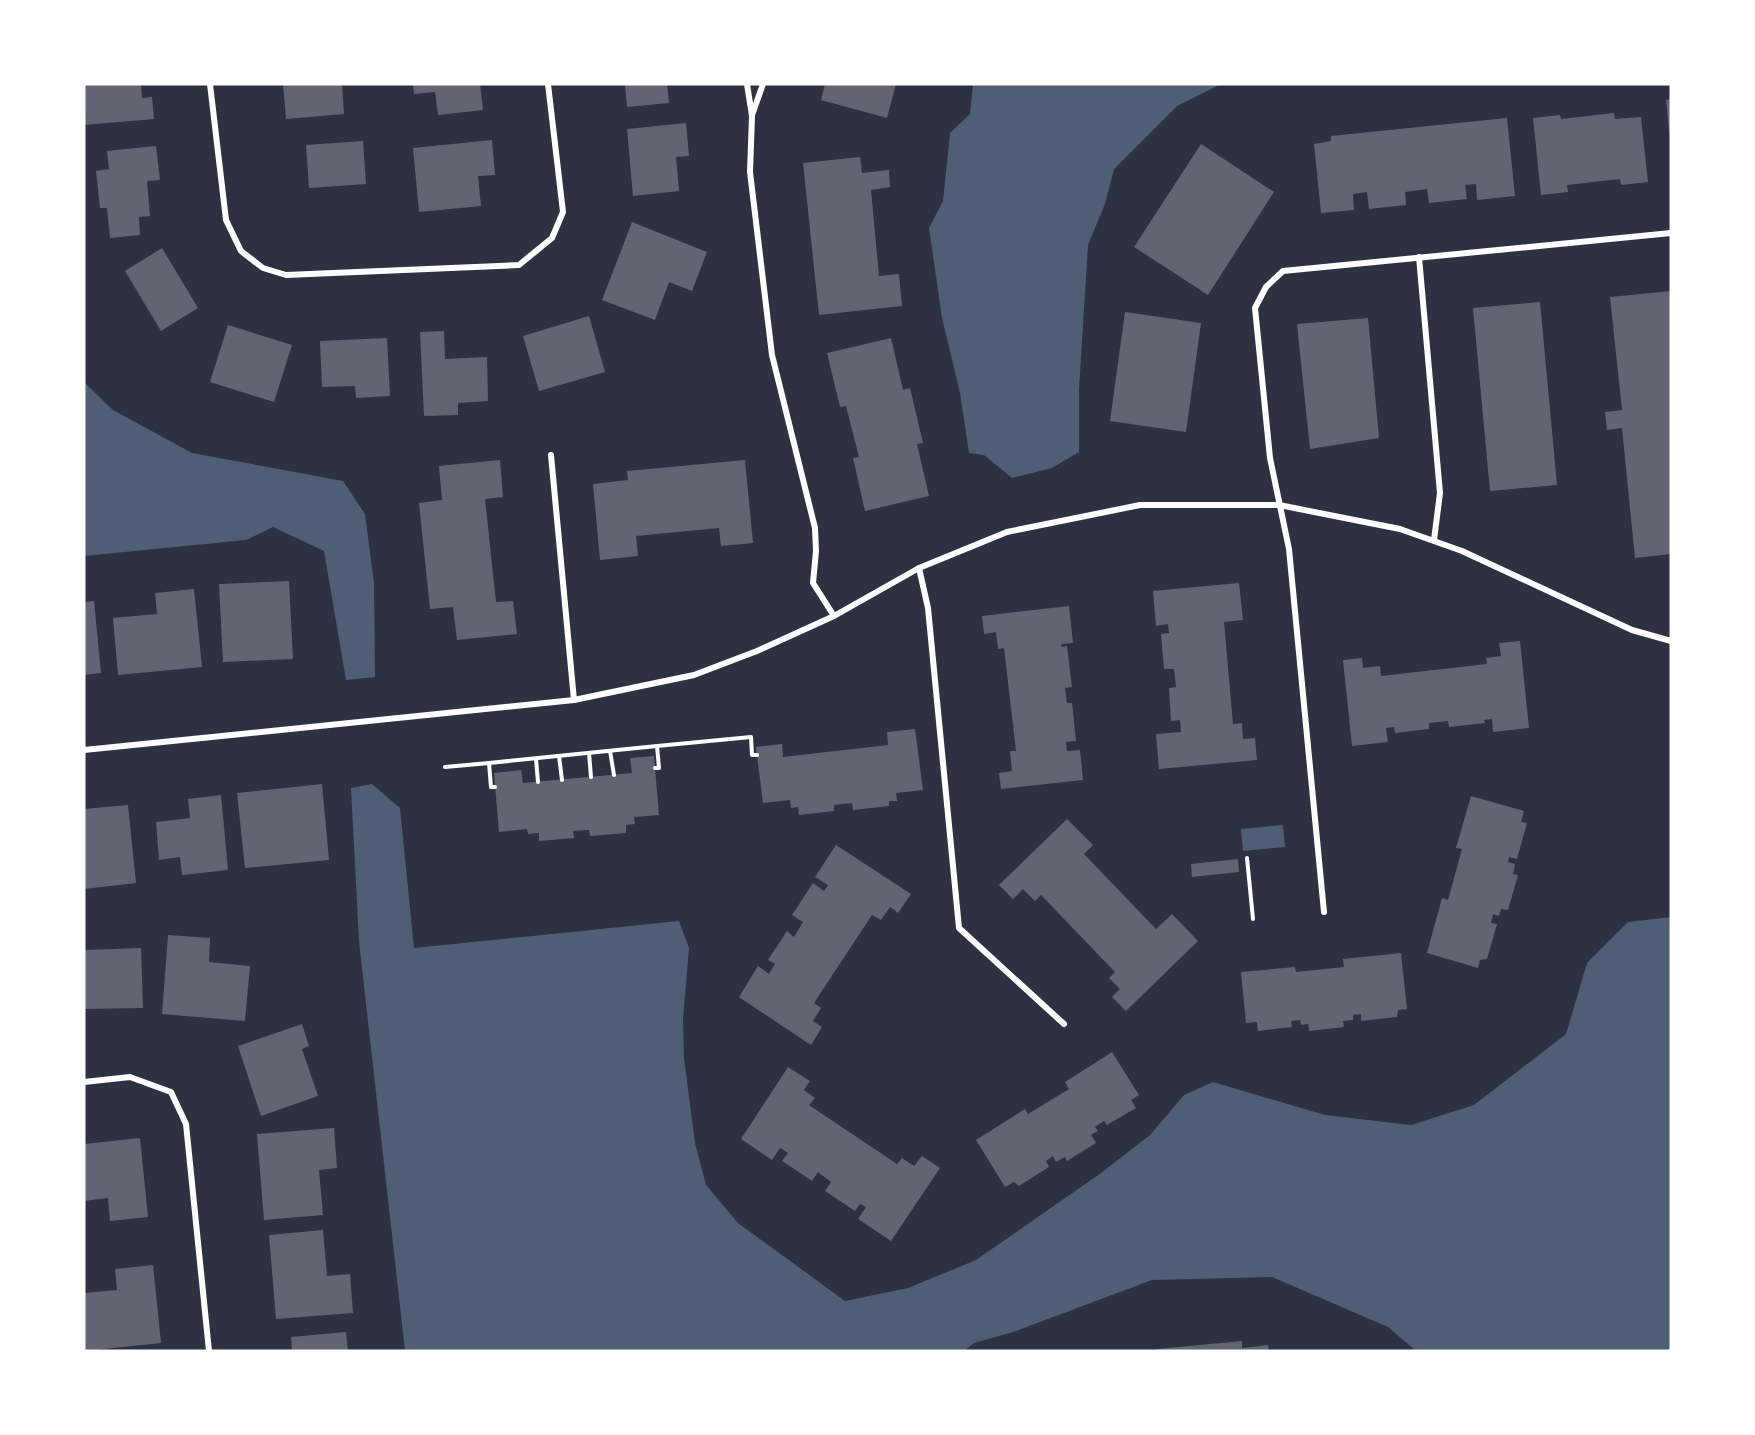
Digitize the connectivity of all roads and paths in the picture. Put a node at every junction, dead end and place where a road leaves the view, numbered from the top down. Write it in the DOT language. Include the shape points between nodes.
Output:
graph roads {
  1 [pos="210,84"];
  2 [pos="548,84"];
  3 [pos="747,84"];
  4 [pos="763,84"];
  5 [pos="752,116"];
  6 [pos="1671,233"];
  7 [pos="1419,257"];
  8 [pos="551,454"];
  9 [pos="1280,505"];
  10 [pos="1434,540"];
  11 [pos="919,568"];
  12 [pos="834,616"];
  13 [pos="1671,641"];
  14 [pos="574,700"];
  15 [pos="657,746"];
  16 [pos="84,750"];
  17 [pos="610,751"];
  18 [pos="589,753"];
  19 [pos="757,755"];
  20 [pos="559,756"];
  21 [pos="536,759"];
  22 [pos="489,763"];
  23 [pos="445,767"];
  24 [pos="655,768"];
  25 [pos="614,775"];
  26 [pos="591,777"];
  27 [pos="562,780"];
  28 [pos="538,782"];
  29 [pos="495,786"];
  30 [pos="1247,858"];
  31 [pos="1324,912"];
  32 [pos="1253,919"];
  33 [pos="1064,1024"];
  34 [pos="84,1082"];
  35 [pos="209,1351"];
  1 -- 2 [label="street" via="226,220 241,251 263,268 286,275 519,265 552,238 562,212"];
  3 -- 5 [label="street"];
  4 -- 5 [label="street"];
  5 -- 12 [label="street" via="750,172 772,355 815,528 813,583"];
  6 -- 7 [label="street"];
  7 -- 9 [label="street" via="1283,272 1266,287 1254,308 1270,458"];
  7 -- 10 [label="street" via="1440,493"];
  8 -- 14 [label="street"];
  9 -- 10 [label="street" via="1400,529"];
  9 -- 11 [label="street" via="1140,505 1007,532"];
  9 -- 31 [label="street" via="1289,549"];
  10 -- 13 [label="street" via="1632,630"];
  11 -- 12 [label="street"];
  11 -- 33 [label="street" via="928,608 959,928"];
  12 -- 14 [label="street" via="694,675"];
  14 -- 16 [label="street"];
  15 -- 17 [label="path"];
  15 -- 19 [label="path" via="751,737 752,755"];
  15 -- 24 [label="path" via="659,768"];
  17 -- 18 [label="path"];
  17 -- 25 [label="path"];
  18 -- 20 [label="path"];
  18 -- 26 [label="path"];
  20 -- 21 [label="path"];
  20 -- 27 [label="path"];
  21 -- 22 [label="path"];
  21 -- 28 [label="path"];
  22 -- 23 [label="path"];
  22 -- 29 [label="path" via="491,787"];
  30 -- 32 [label="path"];
  34 -- 35 [label="street" via="130,1077 171,1092 186,1124"];
}
